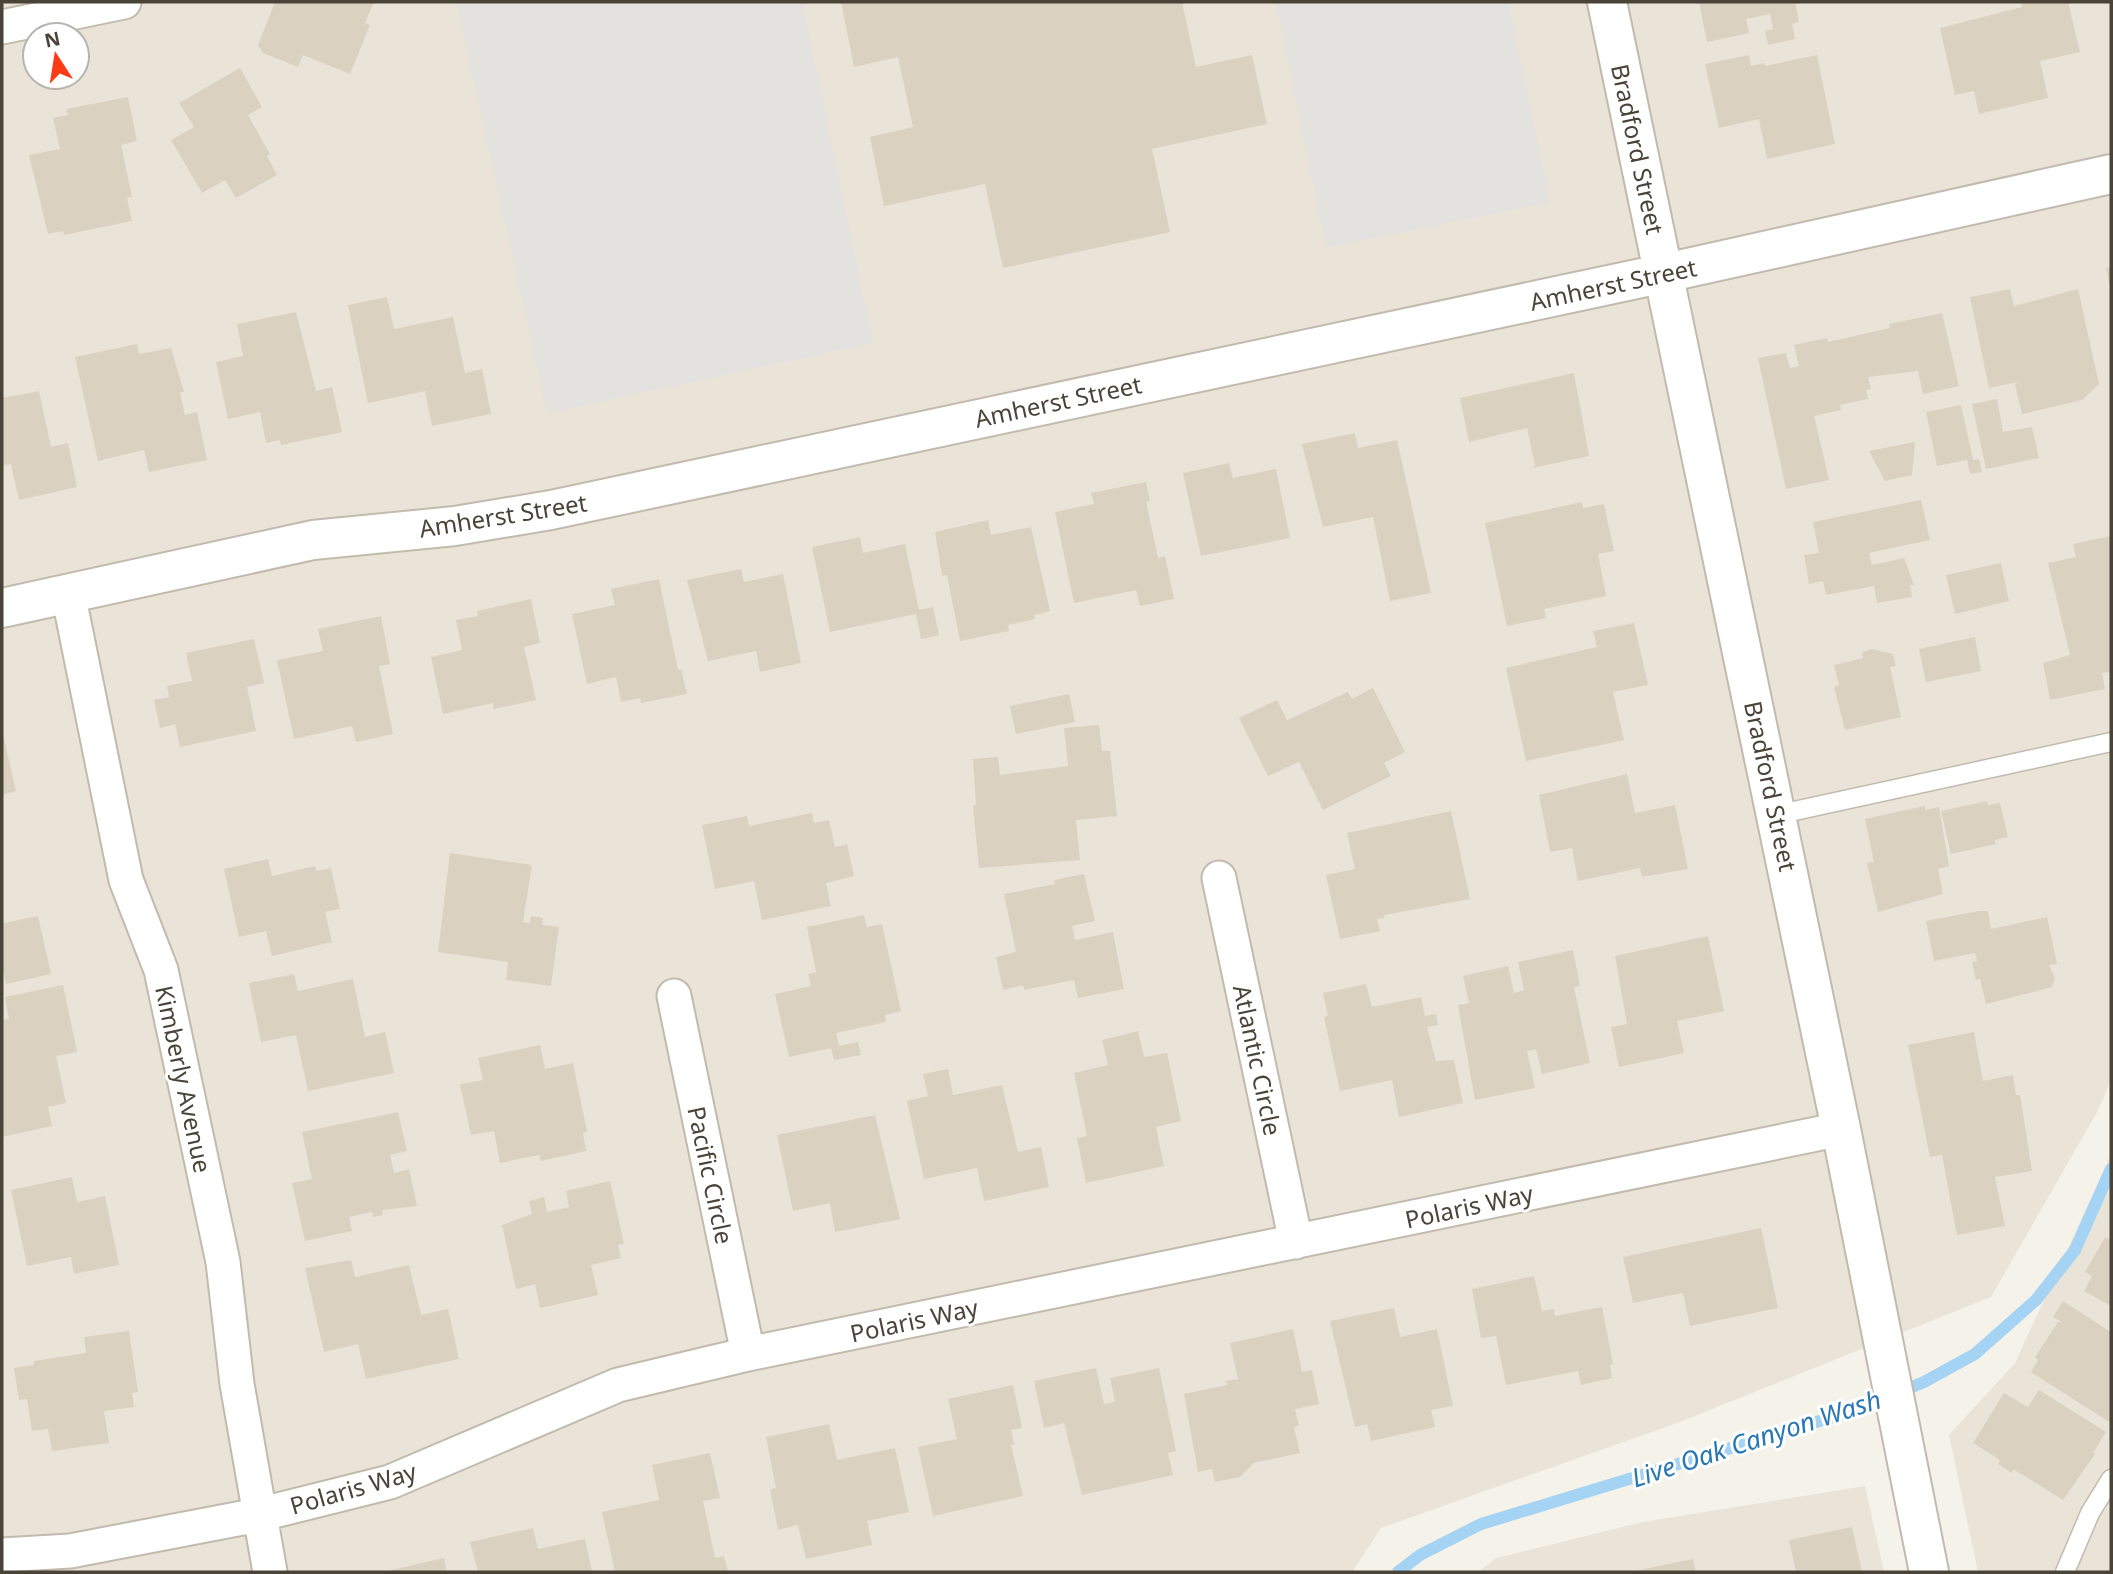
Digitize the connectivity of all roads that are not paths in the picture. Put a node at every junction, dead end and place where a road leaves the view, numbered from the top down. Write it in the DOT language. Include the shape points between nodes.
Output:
graph roads {
  1 [pos="124,2"];
  2 [pos="1607,2"];
  3 [pos="2,27"];
  4 [pos="2111,174"];
  5 [pos="1665,273"];
  6 [pos="68,593"];
  7 [pos="2,608"];
  8 [pos="2111,742"];
  9 [pos="1776,815"];
  10 [pos="1219,878"];
  11 [pos="674,996"];
  12 [pos="1841,1129"];
  13 [pos="1296,1242"];
  14 [pos="748,1354"];
  15 [pos="2111,1479"];
  16 [pos="258,1515"];
  17 [pos="2,1555"];
  18 [pos="270,1572"];
  19 [pos="1929,1572"];
  20 [pos="2065,1572"];
  1 -- 3 [label="street"];
  2 -- 5 [label="street, Bradford Street"];
  4 -- 5 [label="street, Amherst Street"];
  5 -- 6 [label="street, Amherst Street" via="551,510 455,526 313,540"];
  5 -- 9 [label="street, Bradford Street"];
  6 -- 7 [label="street, Amherst Street"];
  6 -- 16 [label="street, Kimberly Avenue" via="126,880 161,970 223,1262"];
  8 -- 9 [label="lane"];
  9 -- 12 [label="street, Bradford Street"];
  10 -- 13 [label="street, Atlantic Circle"];
  11 -- 14 [label="street, Pacific Circle"];
  12 -- 13 [label="street, Polaris Way"];
  12 -- 19 [label="street, Bradford Street"];
  13 -- 14 [label="street, Polaris Way"];
  14 -- 16 [label="street, Polaris Way" via="618,1385 390,1482"];
  15 -- 20 [label="lane" via="2090,1513"];
  16 -- 17 [label="street, Polaris Way" via="70,1551"];
  16 -- 18 [label="street, Kimberly Avenue"];
}
